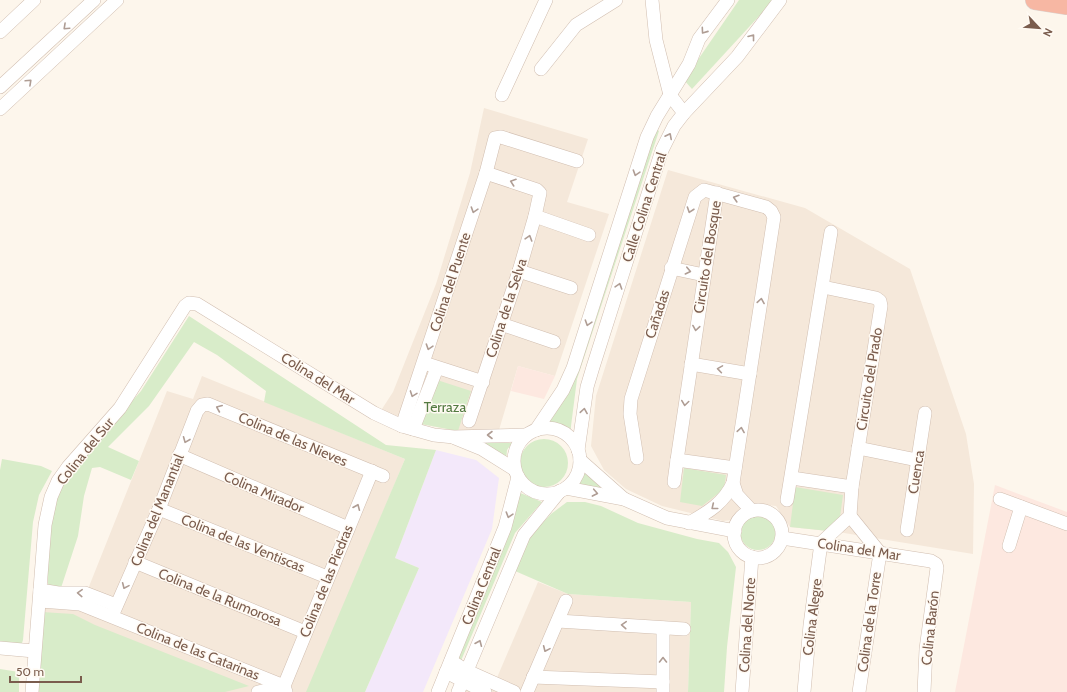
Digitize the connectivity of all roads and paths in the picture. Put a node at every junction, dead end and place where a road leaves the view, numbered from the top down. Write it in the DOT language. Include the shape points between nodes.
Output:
graph roads {
  1 [pos="34,0"];
  2 [pos="94,0"];
  3 [pos="117,0"];
  4 [pos="546,0"];
  5 [pos="616,0"];
  6 [pos="652,0"];
  7 [pos="728,0"];
  8 [pos="780,0"];
  9 [pos="1035,0"];
  10 [pos="1063,0"];
  11 [pos="1067,2"];
  12 [pos="1067,5"];
  13 [pos="0,32"];
  14 [pos="542,69"];
  15 [pos="0,89"];
  16 [pos="502,95"];
  17 [pos="670,95"];
  18 [pos="4,105"];
  19 [pos="684,113"];
  20 [pos="577,161"];
  21 [pos="486,173"];
  22 [pos="717,192"];
  23 [pos="535,216"];
  24 [pos="832,232"];
  25 [pos="589,236"];
  26 [pos="671,268"];
  27 [pos="519,271"];
  28 [pos="704,275"];
  29 [pos="822,287"];
  30 [pos="570,288"];
  31 [pos="190,303"];
  32 [pos="501,324"];
  33 [pos="554,342"];
  34 [pos="424,363"];
  35 [pos="691,364"];
  36 [pos="438,368"];
  37 [pos="750,374"];
  38 [pos="483,382"];
  39 [pos="202,405"];
  40 [pos="925,413"];
  41 [pos="469,420"];
  42 [pos="407,428"];
  43 [pos="531,432"];
  44 [pos="454,437"];
  45 [pos="858,448"];
  46 [pos="179,455"];
  47 [pos="579,455"];
  48 [pos="637,458"];
  49 [pos="677,460"];
  50 [pos="917,460"];
  51 [pos="735,468"];
  52 [pos="516,473"];
  53 [pos="378,474"];
  54 [pos="792,478"];
  55 [pos="674,482"];
  56 [pos="733,484"];
  57 [pos="852,487"];
  58 [pos="563,490"];
  59 [pos="624,499"];
  60 [pos="1000,499"];
  61 [pos="788,500"];
  62 [pos="1021,507"];
  63 [pos="159,509"];
  64 [pos="752,511"];
  65 [pos="850,516"];
  66 [pos="689,523"];
  67 [pos="1067,524"];
  68 [pos="348,528"];
  69 [pos="907,530"];
  70 [pos="735,531"];
  71 [pos="782,538"];
  72 [pos="821,543"];
  73 [pos="1010,546"];
  74 [pos="880,553"];
  75 [pos="752,557"];
  76 [pos="135,562"];
  77 [pos="936,564"];
  78 [pos="327,578"];
  79 [pos="40,595"];
  80 [pos="566,601"];
  81 [pos="114,610"];
  82 [pos="558,621"];
  83 [pos="663,628"];
  84 [pos="684,629"];
  85 [pos="305,632"];
  86 [pos="0,648"];
  87 [pos="33,655"];
  88 [pos="0,657"];
  89 [pos="448,666"];
  90 [pos="534,678"];
  91 [pos="463,682"];
  92 [pos="663,687"];
  93 [pos="285,689"];
  94 [pos="32,692"];
  95 [pos="258,692"];
  96 [pos="438,692"];
  97 [pos="485,692"];
  98 [pos="514,692"];
  99 [pos="527,692"];
  100 [pos="742,692"];
  101 [pos="804,692"];
  102 [pos="860,692"];
  103 [pos="924,692"];
  1 -- 13 [label="street"];
  2 -- 15 [label="street, one-way"];
  18 -- 3 [label="street, one-way"];
  4 -- 16 [label="street"];
  5 -- 14 [label="street" via="576,25"];
  6 -- 17 [label="street" via="656,40"];
  7 -- 17 [label="street, Calle Colina Central, one-way" via="702,34 689,64"];
  19 -- 8 [label="street, Calle Colina Central, one-way" via="737,57"];
  9 -- 12 [label="highway"];
  10 -- 11 [label="highway"];
  15 -- 18 [label="street"];
  17 -- 19 [label="street"];
  17 -- 43 [label="street, Calle Colina Central, one-way" via="647,137 573,368 563,390"];
  47 -- 19 [label="street, Calle Colina Central, one-way" via="588,387 597,352 662,150"];
  20 -- 21 [label="street, Colina del Puente" via="501,137 495,138"];
  23 -- 21 [label="street, Colina de la Selva, one-way" via="540,193 537,190"];
  21 -- 34 [label="street, Colina del Puente, one-way"];
  22 -- 26 [label="street, Cañadas, one-way" via="704,190 695,197"];
  22 -- 28 [label="street, Circuito del Bosque"];
  37 -- 22 [label="street, Circuito del Bosque, one-way" via="774,217 766,207"];
  23 -- 25 [label="street"];
  27 -- 23 [label="street, Colina de la Selva, one-way"];
  24 -- 29 [label="street"];
  26 -- 28 [label="street, one-way"];
  26 -- 48 [label="street, Cañadas" via="631,399 630,414"];
  27 -- 30 [label="street"];
  27 -- 32 [label="street, Colina de la Selva"];
  28 -- 35 [label="street, Circuito del Bosque, one-way"];
  29 -- 45 [label="street, Circuito del Prado" via="880,301"];
  29 -- 54 [label="street"];
  31 -- 42 [label="street, Colina del Mar" via="197,304 374,413"];
  31 -- 79 [label="street, Colina del Sur" via="185,306 120,408 58,481 47,512"];
  32 -- 33 [label="street"];
  32 -- 38 [label="street, Colina de la Selva"];
  34 -- 36 [label="street"];
  34 -- 42 [label="street, Colina del Puente, one-way"];
  37 -- 35 [label="street, one-way"];
  35 -- 49 [label="street, Circuito del Bosque, one-way"];
  36 -- 38 [label="street"];
  36 -- 42 [label="street"];
  51 -- 37 [label="street, Circuito del Bosque, one-way"];
  38 -- 41 [label="street, Colina de la Selva"];
  39 -- 46 [label="street, Colina del Manantial, one-way" via="197,411"];
  53 -- 39 [label="street, Colina de las Nieves, one-way" via="208,404"];
  40 -- 50 [label="street, Cuenca"];
  42 -- 44 [label="street, Colina del Mar"];
  43 -- 44 [label="street, Colina del Mar, one-way"];
  43 -- 47 [label="street" via="546,428 561,431 573,441"];
  43 -- 52 [label="street" via="518,444 514,456"];
  44 -- 52 [label="street, Colina del Mar" via="482,449"];
  45 -- 50 [label="street"];
  45 -- 57 [label="street, Circuito del Prado"];
  46 -- 63 [label="street, Colina del Manantial"];
  46 -- 68 [label="street, Colina Mirador"];
  47 -- 58 [label="street" via="578,471 574,480"];
  47 -- 59 [label="street"];
  49 -- 51 [label="street"];
  49 -- 55 [label="street, Circuito del Bosque"];
  50 -- 69 [label="street, Cuenca"];
  51 -- 56 [label="street, Circuito del Bosque"];
  52 -- 58 [label="street" via="532,491 550,494"];
  52 -- 89 [label="street, Colina Central, one-way" via="505,527"];
  68 -- 53 [label="street, Colina de las Piedras, one-way"];
  54 -- 57 [label="street"];
  54 -- 61 [label="street"];
  56 -- 64 [label="street" via="737,495"];
  56 -- 66 [label="street, Circuito del Bosque, one-way" via="721,502"];
  57 -- 65 [label="street, Circuito del Prado"];
  58 -- 59 [label="street, one-way"];
  91 -- 58 [label="street, Colina Central, one-way" via="524,535"];
  59 -- 66 [label="street" via="667,518"];
  60 -- 62 [label="street"];
  62 -- 67 [label="street"];
  62 -- 73 [label="street"];
  63 -- 76 [label="street, Colina del Manantial"];
  63 -- 78 [label="street, Colina de las Ventiscas"];
  64 -- 70 [label="street" via="740,519"];
  64 -- 71 [label="street" via="765,511 771,514 780,524"];
  65 -- 72 [label="street"];
  65 -- 74 [label="street"];
  66 -- 70 [label="street"];
  68 -- 78 [label="street, Colina de las Piedras"];
  70 -- 75 [label="street" via="737,544"];
  71 -- 72 [label="street, Colina del Mar"];
  71 -- 75 [label="street" via="771,554 759,558"];
  72 -- 74 [label="street, Colina del Mar"];
  72 -- 101 [label="street, Colina Alegre"];
  74 -- 77 [label="street, Colina del Mar"];
  74 -- 102 [label="street, Colina de la Torre"];
  75 -- 100 [label="street, Colina del Norte"];
  76 -- 81 [label="street, Colina del Manantial, one-way"];
  76 -- 85 [label="street, Colina de la Rumorosa"];
  77 -- 103 [label="street, Colina Barón" via="926,649"];
  78 -- 85 [label="street, Colina de las Piedras"];
  79 -- 81 [label="street, Colina de las Catarinas" via="85,593"];
  79 -- 87 [label="street, Colina del Sur"];
  80 -- 82 [label="street"];
  81 -- 93 [label="street, Colina de las Catarinas"];
  83 -- 82 [label="street, one-way"];
  82 -- 90 [label="street, one-way"];
  83 -- 84 [label="street"];
  92 -- 83 [label="street, one-way"];
  85 -- 93 [label="street, Colina de las Piedras"];
  86 -- 87 [label="street"];
  87 -- 88 [label="street"];
  87 -- 94 [label="street, Colina del Sur"];
  89 -- 91 [label="street"];
  89 -- 96 [label="street, Colina Central"];
  90 -- 92 [label="street"];
  90 -- 99 [label="street"];
  91 -- 97 [label="street"];
  91 -- 98 [label="street"];
  93 -- 95 [label="street"];
}
